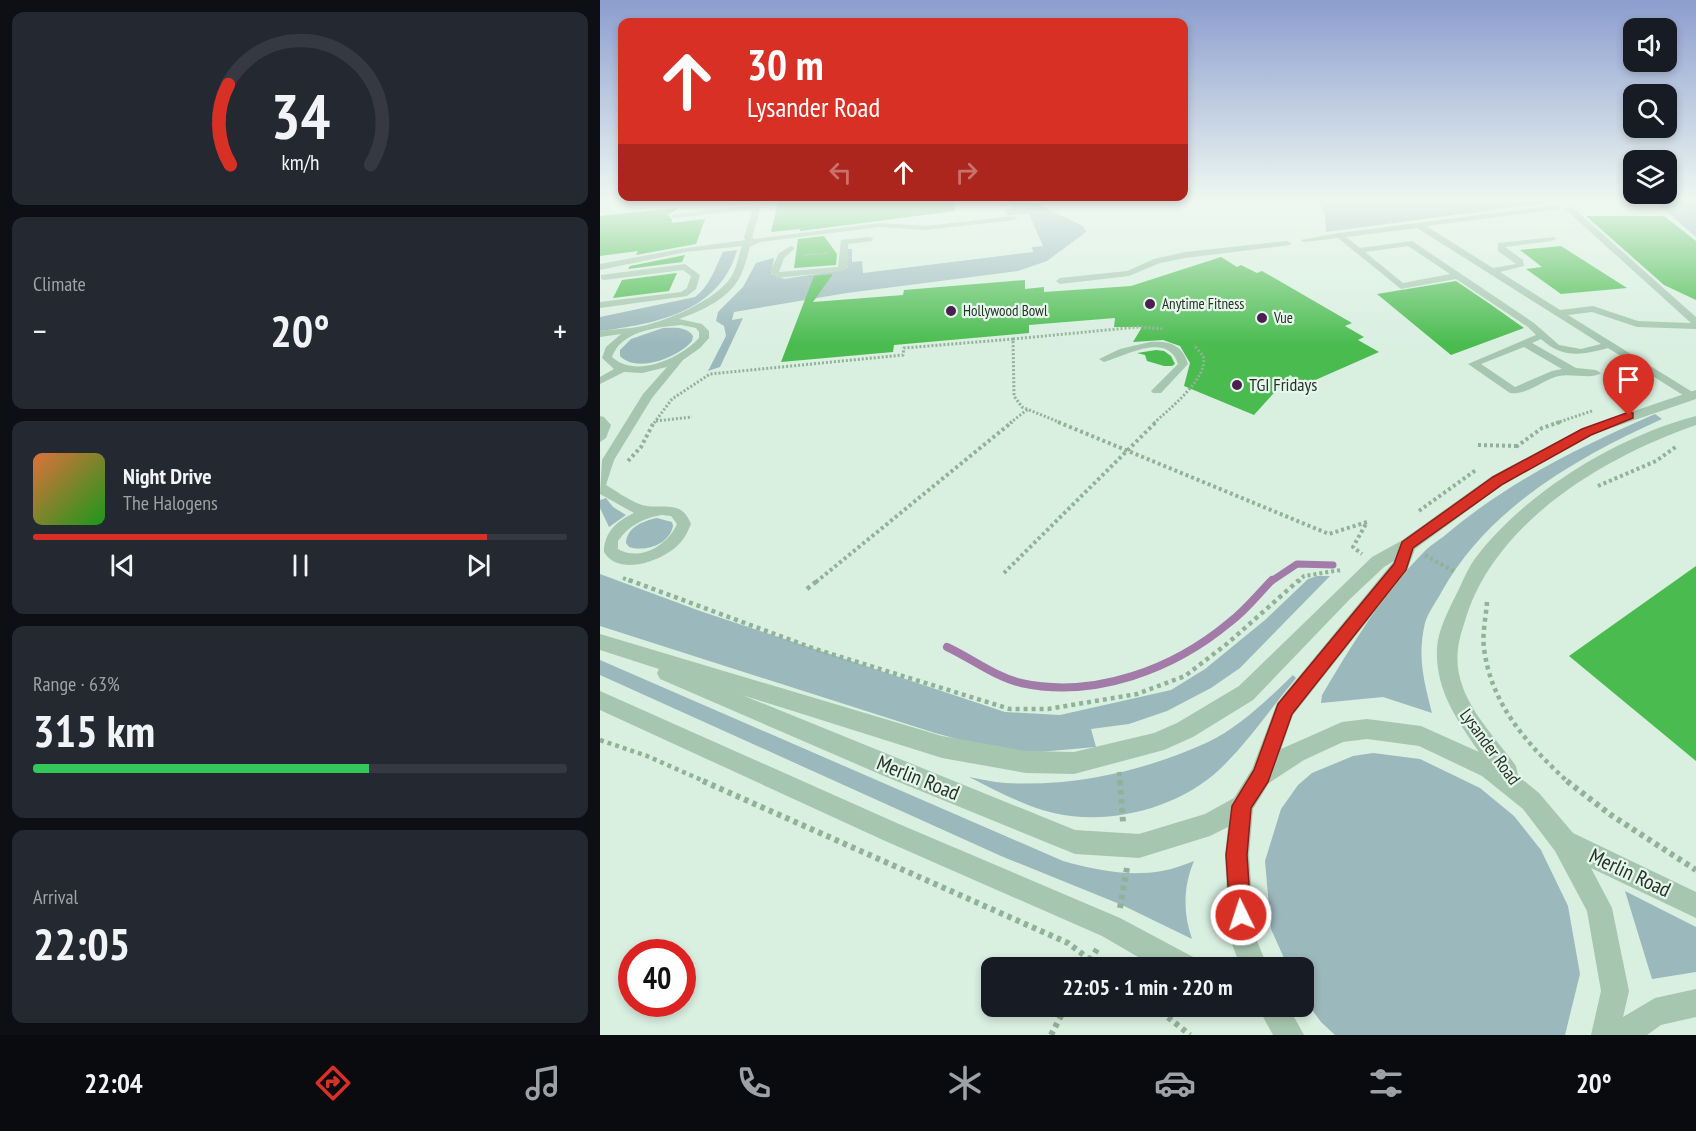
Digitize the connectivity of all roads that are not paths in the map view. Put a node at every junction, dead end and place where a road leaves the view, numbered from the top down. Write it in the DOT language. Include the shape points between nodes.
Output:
graph roads {
  1 [pos="707,247"];
  2 [pos="746,247"];
  3 [pos="845,247"];
  4 [pos="1250,247"];
  5 [pos="1354,247"];
  6 [pos="1382,247"];
  7 [pos="1415,247"];
  8 [pos="1454,247"];
  9 [pos="1501,247"];
  10 [pos="1612,247"];
  11 [pos="692,249"];
  12 [pos="1359,251"];
  13 [pos="793,252"];
  14 [pos="610,266"];
  15 [pos="600,267"];
  16 [pos="685,267"];
  17 [pos="1492,271"];
  18 [pos="1456,276"];
  19 [pos="602,280"];
  20 [pos="1060,281"];
  21 [pos="718,296"];
  22 [pos="1674,303"];
  23 [pos="600,305"];
  24 [pos="1696,305"];
  25 [pos="1558,313"];
  26 [pos="1696,322"];
  27 [pos="655,325"];
  28 [pos="1696,327"];
  29 [pos="642,329"];
  30 [pos="701,329"];
  31 [pos="600,334"];
  32 [pos="1541,336"];
  33 [pos="1525,343"];
  34 [pos="1610,345"];
  35 [pos="604,357"];
  36 [pos="679,359"];
  37 [pos="1104,359"];
  38 [pos="623,368"];
  39 [pos="638,369"];
  40 [pos="1573,371"];
  41 [pos="1596,372"];
  42 [pos="600,381"];
  43 [pos="651,390"];
  44 [pos="1157,391"];
  45 [pos="1693,394"];
  46 [pos="600,420"];
  47 [pos="1696,420"];
  48 [pos="600,438"];
  49 [pos="600,486"];
  50 [pos="652,512"];
  51 [pos="605,536"];
  52 [pos="1407,546"];
  53 [pos="600,643"];
  54 [pos="606,705"];
  55 [pos="1261,775"];
  56 [pos="1531,801"];
  57 [pos="1242,806"];
  58 [pos="1564,842"];
  59 [pos="1696,905"];
  60 [pos="1165,957"];
  61 [pos="1251,957"];
  62 [pos="1696,1003"];
  63 [pos="1605,1035"];
  64 [pos="1623,1035"];
  1 -- 11 [label="lane"];
  2 -- 21 [label="lane" via="735,279"];
  3 -- 13 [label="lane" via="841,269 775,274 776,262 784,251"];
  4 -- 20 [label="lane" via="1185,255 1129,273"];
  5 -- 12 [label="lane"];
  6 -- 12 [label="lane"];
  7 -- 18 [label="lane"];
  8 -- 17 [label="lane"];
  9 -- 17 [label="lane" via="1520,266"];
  10 -- 22 [label="lane"];
  11 -- 14 [label="lane"];
  11 -- 16 [label="lane"];
  12 -- 18 [label="lane" via="1401,286"];
  14 -- 15 [label="lane"];
  14 -- 19 [label="lane"];
  16 -- 19 [label="lane"];
  16 -- 23 [label="lane" via="696,275 687,292"];
  17 -- 25 [label="lane"];
  18 -- 32 [label="lane" via="1531,325"];
  21 -- 27 [label="lane"];
  21 -- 30 [label="lane" via="704,315"];
  22 -- 24 [label="lane"];
  22 -- 26 [label="lane"];
  25 -- 28 [label="lane" via="1593,309 1637,324"];
  25 -- 34 [label="lane"];
  27 -- 29 [label="lane"];
  27 -- 30 [label="lane" via="681,322"];
  29 -- 31 [label="lane"];
  29 -- 35 [label="lane" via="619,340"];
  30 -- 36 [label="lane" via="704,338 700,345"];
  32 -- 33 [label="lane"];
  32 -- 34 [label="lane" via="1567,351"];
  33 -- 40 [label="lane"];
  33 -- 40 [label="lane" via="1473,364 1514,391 1556,373"];
  34 -- 45 [label="lane"];
  35 -- 38 [label="lane"];
  36 -- 39 [label="lane"];
  36 -- 43 [label="lane"];
  37 -- 44 [label="lane" via="1148,345 1178,352 1183,364"];
  38 -- 39 [label="lane"];
  38 -- 42 [label="lane"];
  39 -- 43 [label="lane"];
  40 -- 41 [label="lane"];
  43 -- 49 [label="lane" via="608,460"];
  45 -- 52 [label="street" via="1587,432 1498,480"];
  46 -- 48 [label="lane" via="605,425"];
  47 -- 56 [label="street, Lysander Road" via="1612,454 1533,507 1482,562 1459,608 1447,647 1457,702 1495,759"];
  49 -- 50 [label="lane" via="635,508"];
  50 -- 51 [label="lane"];
  50 -- 51 [label="lane" via="670,511 683,518 682,531 668,546 645,557 623,559 611,552"];
  52 -- 53 [label="street" via="1378,562 1239,698 1156,743 1074,763 1026,762 942,747"];
  52 -- 55 [label="street" via="1401,566 1284,710"];
  53 -- 57 [label="street, Merlin Road" via="1075,842 1139,846 1210,824"];
  54 -- 60 [label="street" via="1111,927"];
  55 -- 56 [label="street" via="1296,752 1342,732 1367,729 1421,736 1490,768"];
  55 -- 57 [label="street"];
  56 -- 58 [label="street"];
  57 -- 61 [label="street" via="1237,855 1242,936"];
  58 -- 59 [label="street, Merlin Road"];
  58 -- 63 [label="street" via="1599,908 1615,991"];
  62 -- 64 [label="street" via="1655,1012"];
}
